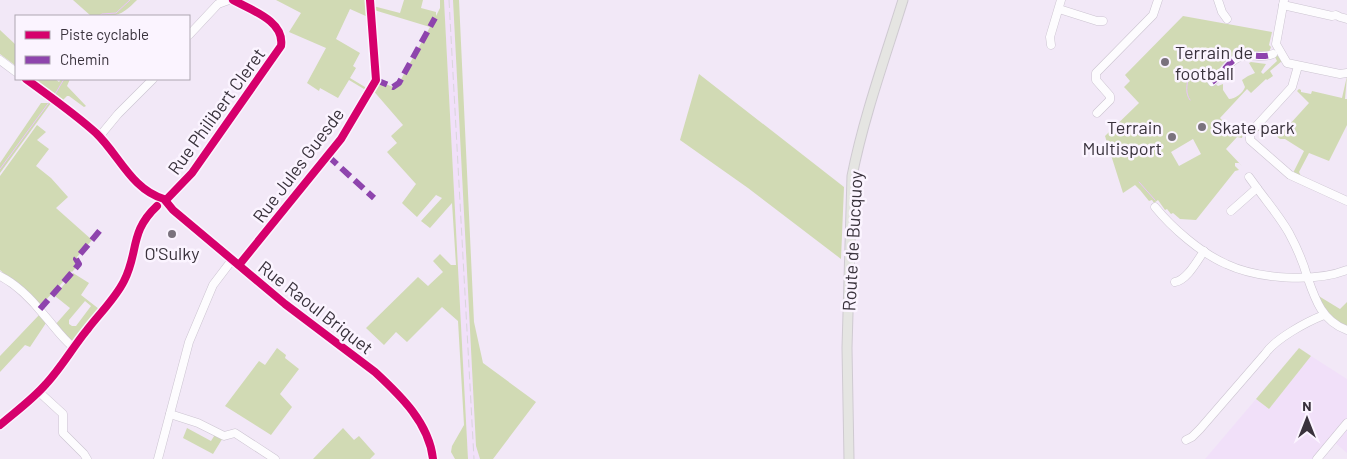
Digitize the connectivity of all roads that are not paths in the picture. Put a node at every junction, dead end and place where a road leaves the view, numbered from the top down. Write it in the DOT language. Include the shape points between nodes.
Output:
graph roads {
  1 [pos="232,0"];
  2 [pos="370,0"];
  3 [pos="903,0"];
  4 [pos="1061,0"];
  5 [pos="1158,0"];
  6 [pos="1218,0"];
  7 [pos="218,2"];
  8 [pos="1284,3"];
  9 [pos="1059,9"];
  10 [pos="1226,19"];
  11 [pos="1347,19"];
  12 [pos="1103,21"];
  13 [pos="190,34"];
  14 [pos="1050,45"];
  15 [pos="1275,50"];
  16 [pos="0,60"];
  17 [pos="1298,66"];
  18 [pos="15,71"];
  19 [pos="1347,74"];
  20 [pos="27,80"];
  21 [pos="152,80"];
  22 [pos="1212,82"];
  23 [pos="1097,113"];
  24 [pos="100,137"];
  25 [pos="1249,177"];
  26 [pos="1257,188"];
  27 [pos="1347,201"];
  28 [pos="163,204"];
  29 [pos="1155,207"];
  30 [pos="1231,211"];
  31 [pos="1204,251"];
  32 [pos="232,260"];
  33 [pos="239,265"];
  34 [pos="1347,270"];
  35 [pos="0,276"];
  36 [pos="1308,277"];
  37 [pos="1175,282"];
  38 [pos="1324,315"];
  39 [pos="1347,330"];
  40 [pos="73,347"];
  41 [pos="39,392"];
  42 [pos="170,414"];
  43 [pos="1347,423"];
  44 [pos="0,425"];
  45 [pos="1186,440"];
  46 [pos="87,459"];
  47 [pos="158,459"];
  48 [pos="275,459"];
  49 [pos="433,459"];
  50 [pos="849,459"];
  51 [pos="1317,459"];
  1 -- 7 [label="street"];
  1 -- 28 [label="street, Rue Philibert Cleret" via="266,18 277,28 281,46 192,173"];
  2 -- 33 [label="street, Rue Jules Guesde" via="376,80 341,140"];
  3 -- 50 [label="main road, Route de Bucquoy" via="852,176 847,348"];
  4 -- 9 [label="street"];
  5 -- 23 [label="street" via="1154,15 1096,73 1096,80 1110,96"];
  6 -- 10 [label="street"];
  7 -- 13 [label="street"];
  8 -- 11 [label="street"];
  8 -- 15 [label="street"];
  9 -- 12 [label="street"];
  9 -- 14 [label="street"];
  15 -- 17 [label="street" via="1287,63"];
  15 -- 22 [label="street" via="1268,56 1238,57"];
  16 -- 18 [label="street"];
  17 -- 19 [label="street"];
  17 -- 27 [label="street" via="1292,87 1250,133 1250,140 1290,175"];
  20 -- 24 [label="street, Rue Raoul Briquet"];
  21 -- 24 [label="street"];
  24 -- 28 [label="street, Rue Raoul Briquet" via="129,174"];
  25 -- 26 [label="street"];
  26 -- 30 [label="street"];
  26 -- 36 [label="street" via="1289,233"];
  28 -- 32 [label="street, Rue Raoul Briquet"];
  28 -- 40 [label="street, Rue Philibert Cleret" via="144,220 138,231 124,282"];
  29 -- 31 [label="street" via="1172,227"];
  31 -- 36 [label="street" via="1225,264 1248,271"];
  31 -- 37 [label="street" via="1184,277"];
  32 -- 33 [label="street, Rue Raoul Briquet"];
  32 -- 42 [label="street" via="213,285 189,342"];
  33 -- 49 [label="street, Rue Raoul Briquet" via="375,372 423,426"];
  34 -- 36 [label="street"];
  35 -- 40 [label="street" via="40,309"];
  36 -- 38 [label="street"];
  38 -- 39 [label="street"];
  38 -- 45 [label="street" via="1268,348 1200,429"];
  40 -- 41 [label="street, Rue Philibert Cleret"];
  41 -- 44 [label="street, Rue Philibert Cleret"];
  41 -- 46 [label="street" via="63,414 63,432"];
  42 -- 47 [label="street"];
  42 -- 48 [label="street" via="224,436 234,433"];
  43 -- 51 [label="street"];
}
